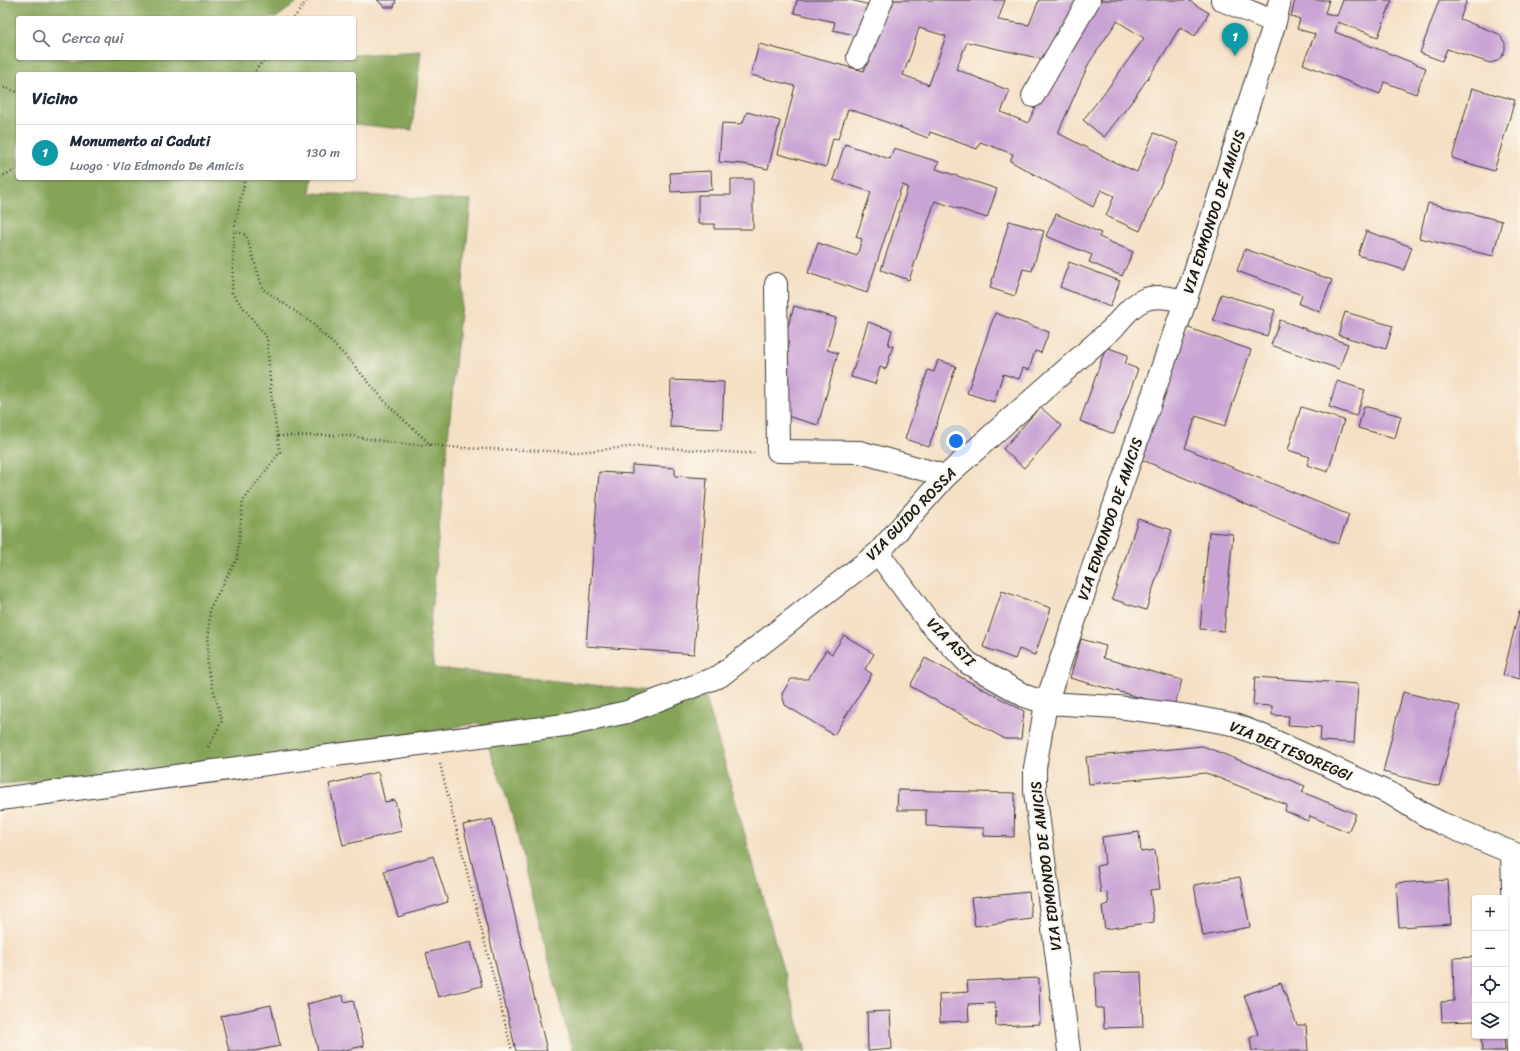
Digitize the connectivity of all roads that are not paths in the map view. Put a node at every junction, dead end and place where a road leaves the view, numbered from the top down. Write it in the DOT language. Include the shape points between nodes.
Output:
graph roads {
  1 [pos="882,0"];
  2 [pos="1089,0"];
  3 [pos="1222,0"];
  4 [pos="1280,0"];
  5 [pos="1275,22"];
  6 [pos="858,57"];
  7 [pos="1033,96"];
  8 [pos="776,284"];
  9 [pos="1184,302"];
  10 [pos="946,476"];
  11 [pos="878,553"];
  12 [pos="1046,703"];
  13 [pos="0,798"];
  14 [pos="1516,854"];
  15 [pos="1069,1051"];
  16 [pos="1518,1051"];
  1 -- 6 [label="street"];
  2 -- 7 [label="street"];
  3 -- 5 [label="street"];
  4 -- 5 [label="street, VIA EDMONDO DE AMICIS"];
  5 -- 9 [label="street, VIA EDMONDO DE AMICIS"];
  8 -- 10 [label="street" via="778,451 860,452"];
  9 -- 10 [label="street, VIA GUIDO ROSSA" via="1170,297 1155,296 1142,300 1129,309 1112,329"];
  9 -- 12 [label="street, VIA EDMONDO DE AMICIS"];
  10 -- 11 [label="street, VIA GUIDO ROSSA"];
  11 -- 12 [label="street, VIA ASTI" via="928,621 968,663 1025,696"];
  11 -- 13 [label="street, VIA GUIDO ROSSA" via="720,676 627,712 572,724"];
  12 -- 14 [label="street, VIA DEI TESOREGGI" via="1117,707 1232,724 1393,795 1425,815"];
  12 -- 15 [label="street, VIA EDMONDO DE AMICIS" via="1035,768 1035,791"];
  14 -- 16 [label="street"];
}
